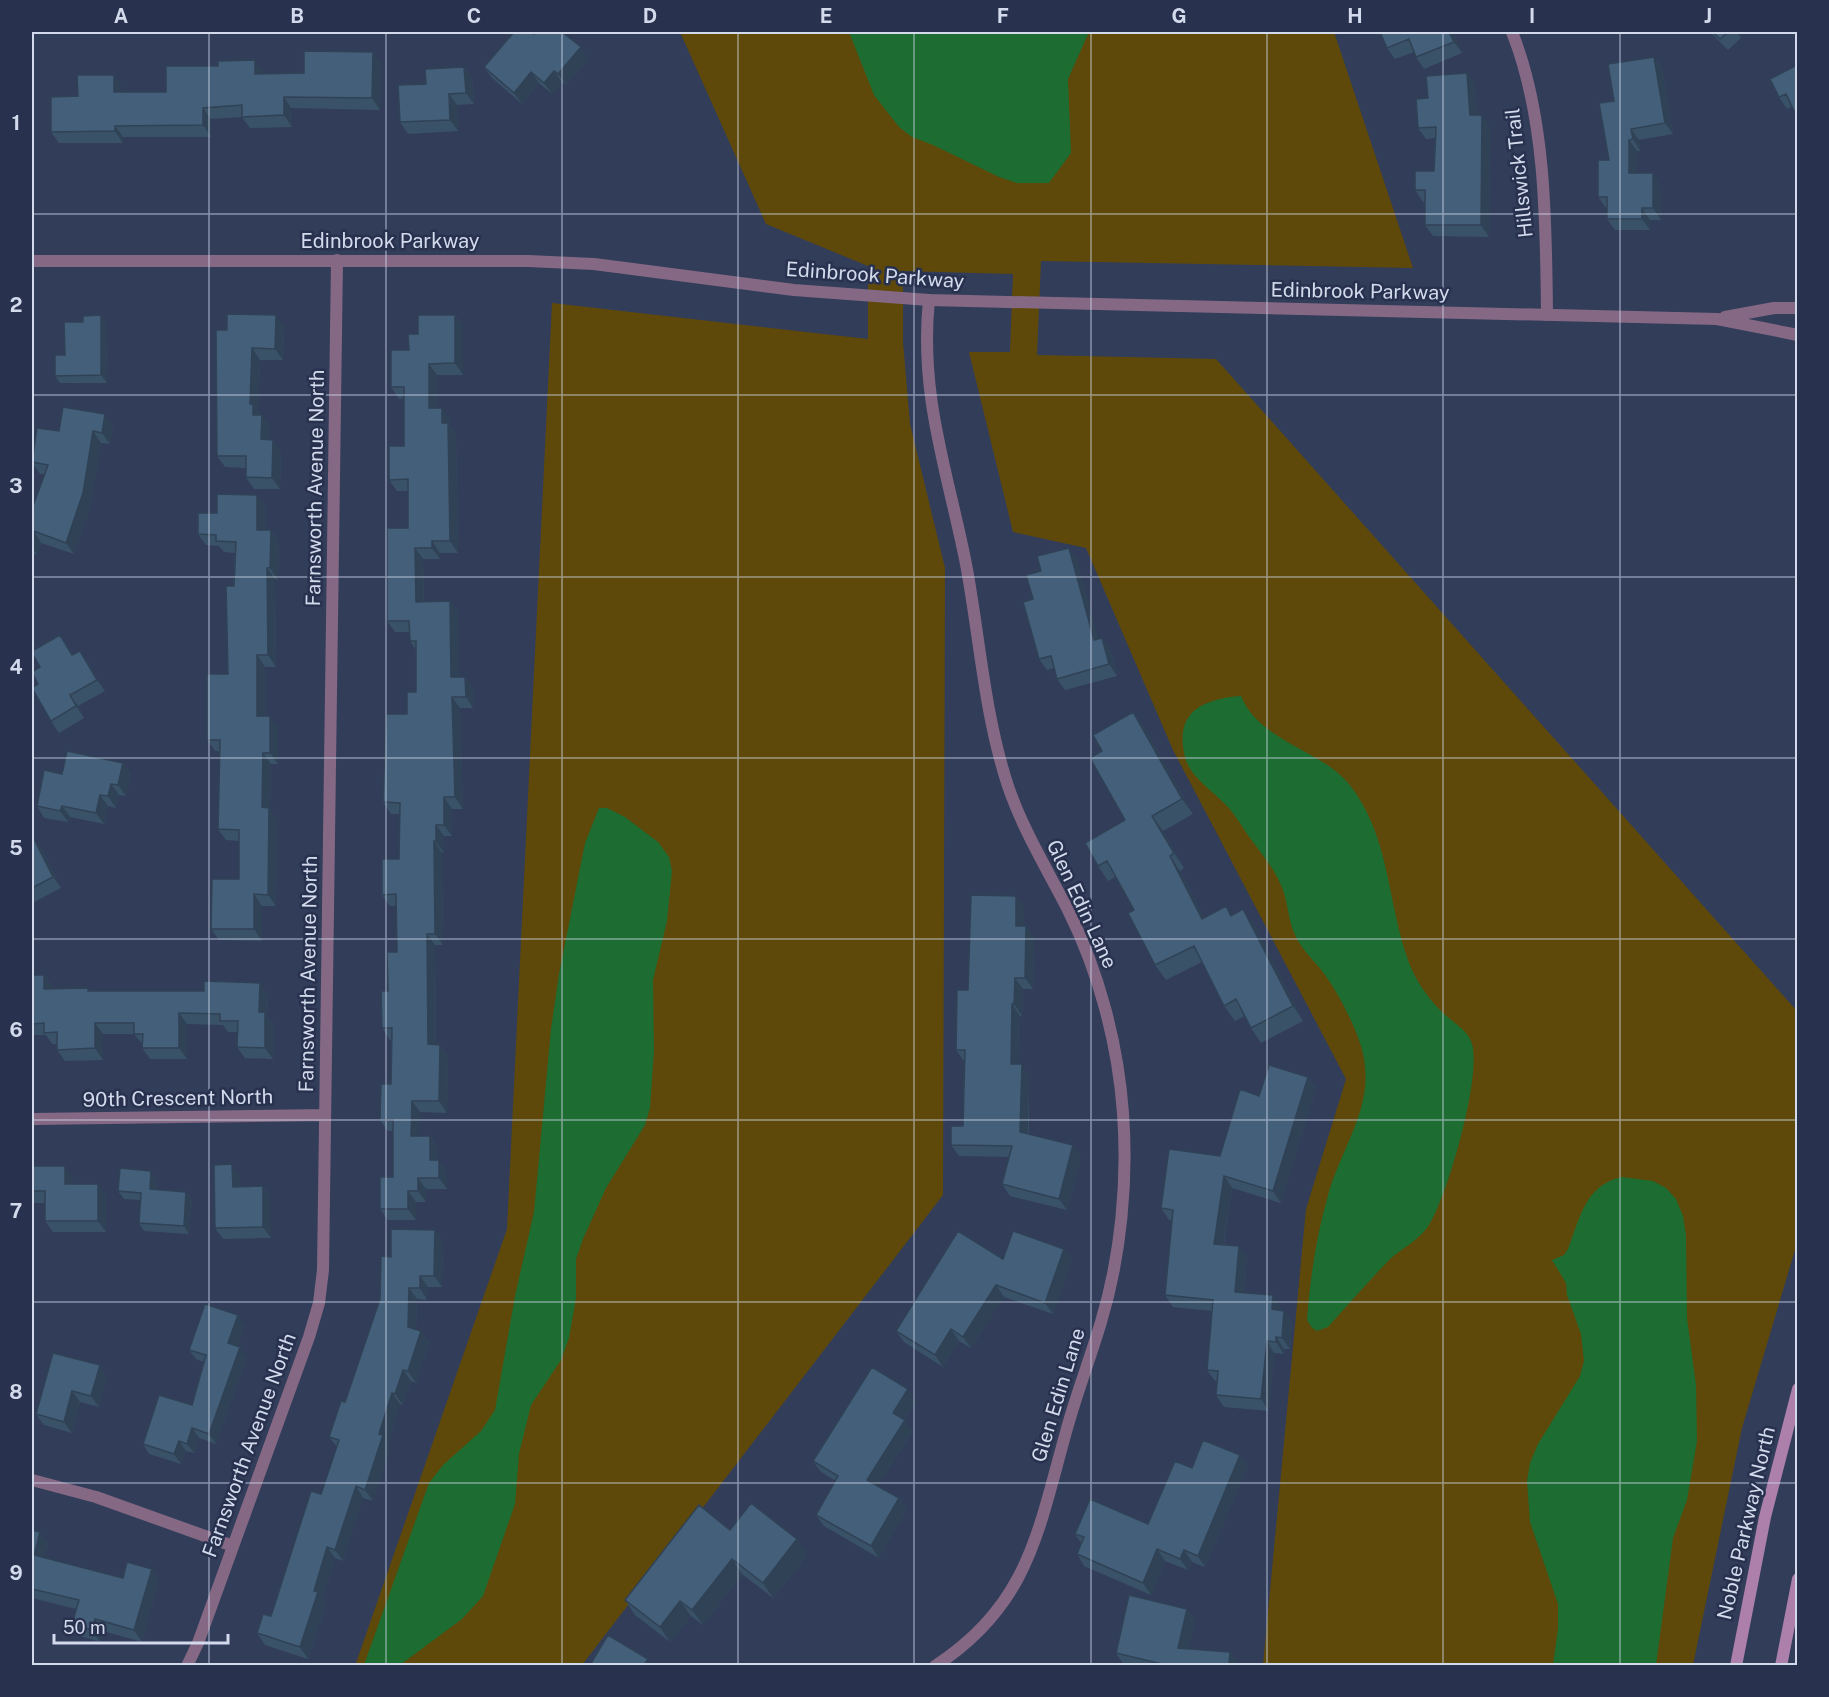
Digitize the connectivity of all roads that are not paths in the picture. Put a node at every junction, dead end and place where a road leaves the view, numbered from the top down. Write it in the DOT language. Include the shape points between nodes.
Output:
graph roads {
  1 [pos="1512,32"];
  2 [pos="337,260"];
  3 [pos="32,261"];
  4 [pos="929,300"];
  5 [pos="1797,308"];
  6 [pos="1547,315"];
  7 [pos="1717,319"];
  8 [pos="1797,334"];
  9 [pos="325,1115"];
  10 [pos="32,1119"];
  11 [pos="1797,1389"];
  12 [pos="32,1480"];
  13 [pos="233,1546"];
  14 [pos="1797,1579"];
  15 [pos="187,1665"];
  16 [pos="934,1665"];
  17 [pos="1736,1665"];
  18 [pos="1781,1665"];
  1 -- 6 [label="street, Hillswick Trail" via="1537,118"];
  2 -- 3 [label="street, Edinbrook Parkway"];
  2 -- 4 [label="street, Edinbrook Parkway" via="594,264 794,290"];
  2 -- 9 [label="street, Farnsworth Avenue North"];
  4 -- 6 [label="street, Edinbrook Parkway"];
  4 -- 16 [label="street, Glen Edin Lane" via="925,336 931,413 966,568 990,718 1013,797 1035,851 1069,912 1096,977 1113,1043 1123,1112 1123,1182 1117,1251 1102,1319 1040,1525 1023,1572 996,1614 960,1649"];
  5 -- 7 [label="street, Edinbrook Parkway" via="1774,308"];
  6 -- 7 [label="street, Edinbrook Parkway"];
  7 -- 8 [label="street, Edinbrook Parkway"];
  9 -- 10 [label="street, 90th Crescent North"];
  9 -- 13 [label="street, Farnsworth Avenue North" via="319,1303"];
  11 -- 17 [label="main road, Noble Parkway North" via="1765,1517"];
  12 -- 13 [label="street" via="96,1497"];
  13 -- 15 [label="street, Farnsworth Avenue North"];
  14 -- 18 [label="main road"];
}
